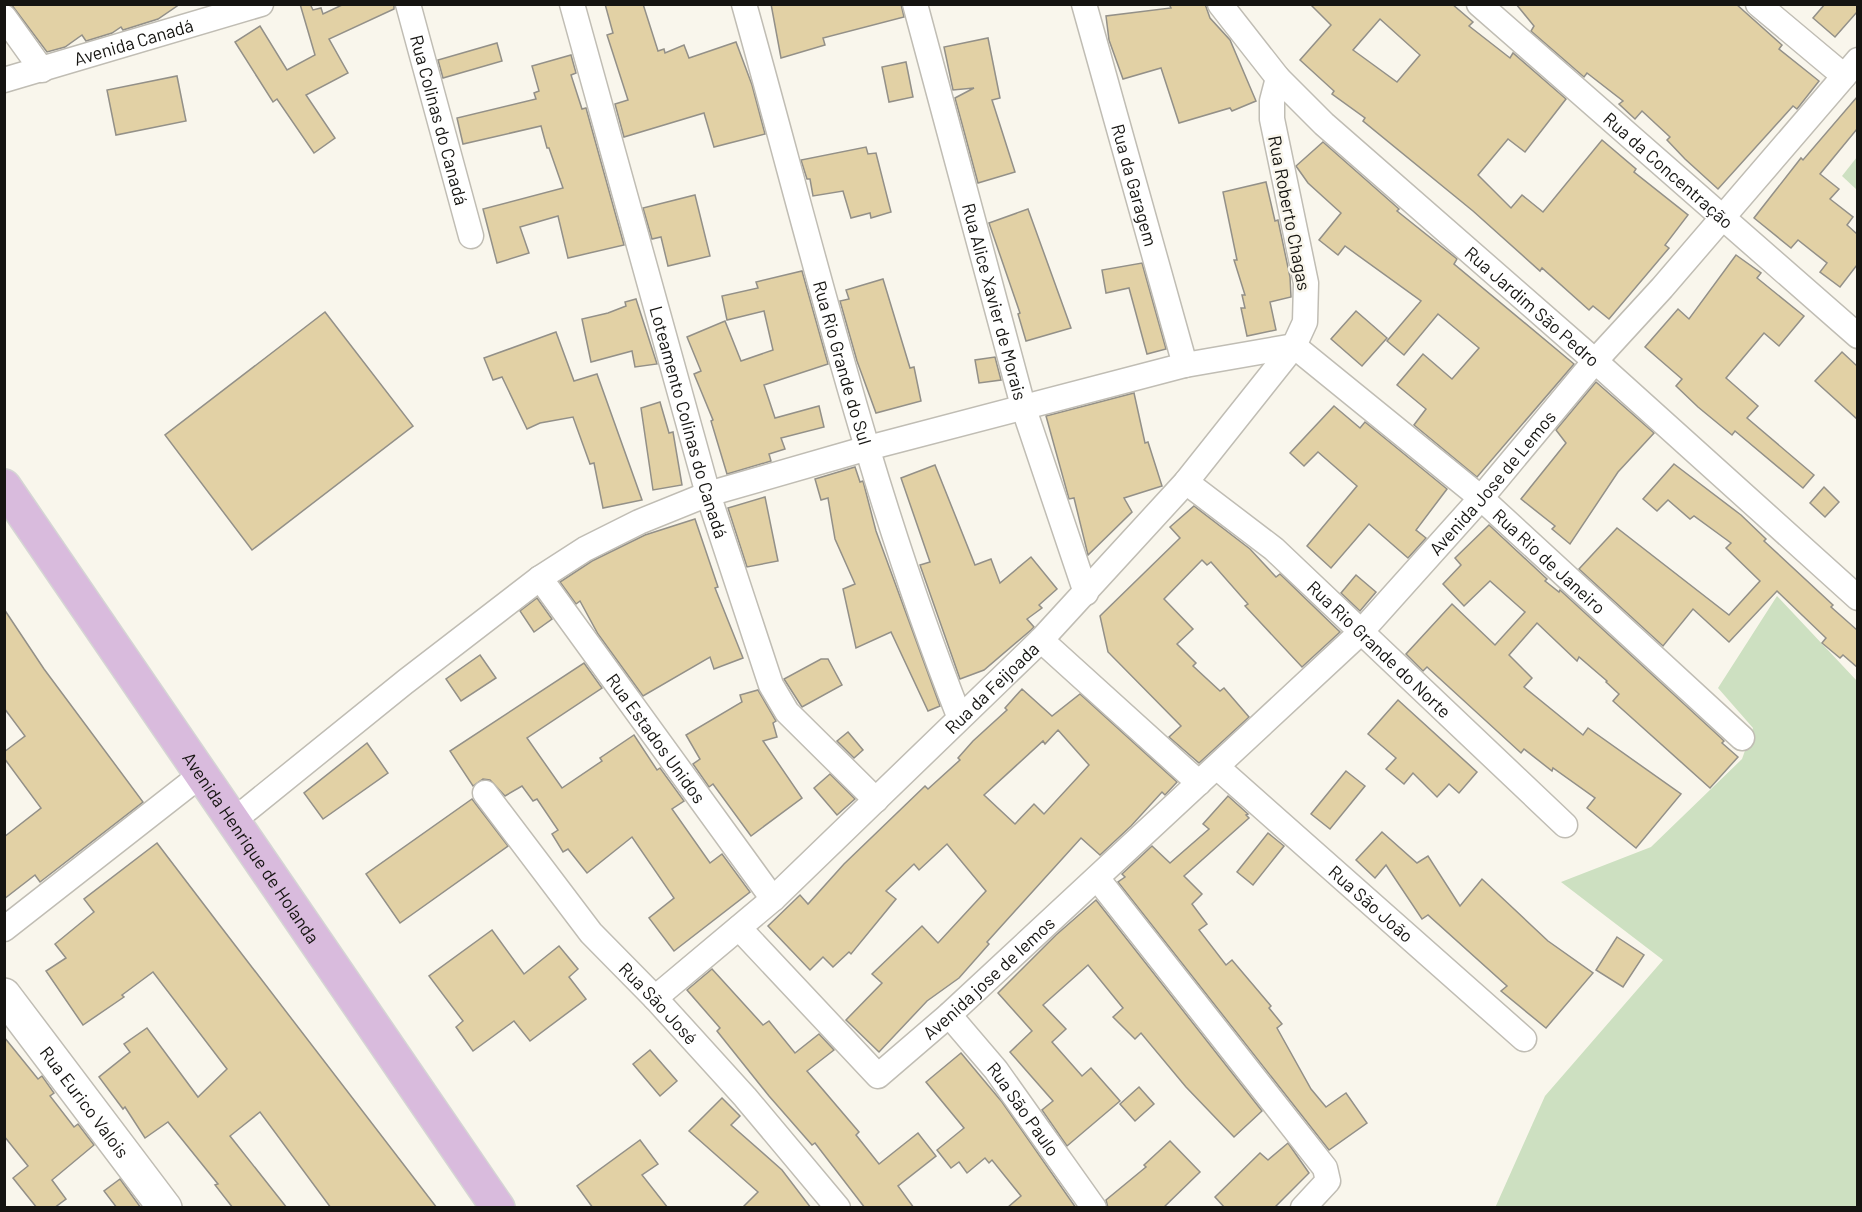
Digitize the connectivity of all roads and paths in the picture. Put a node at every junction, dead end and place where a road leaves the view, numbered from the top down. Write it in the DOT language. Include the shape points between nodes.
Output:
graph roads {
  1 [pos="261,4"];
  2 [pos="408,4"];
  3 [pos="572,4"];
  4 [pos="744,4"];
  5 [pos="915,4"];
  6 [pos="1084,4"];
  7 [pos="1220,4"];
  8 [pos="1479,4"];
  9 [pos="1758,4"];
  10 [pos="222,10"];
  11 [pos="4,17"];
  12 [pos="1851,68"];
  13 [pos="42,70"];
  14 [pos="1278,78"];
  15 [pos="4,80"];
  16 [pos="1722,218"];
  17 [pos="471,236"];
  18 [pos="1857,336"];
  19 [pos="1294,346"];
  20 [pos="1594,361"];
  21 [pos="1185,365"];
  22 [pos="1023,406"];
  23 [pos="868,448"];
  24 [pos="1186,482"];
  25 [pos="4,486"];
  26 [pos="708,494"];
  27 [pos="1481,498"];
  28 [pos="540,578"];
  29 [pos="1086,593"];
  30 [pos="1857,598"];
  31 [pos="1360,633"];
  32 [pos="1041,640"];
  33 [pos="959,716"];
  34 [pos="1742,738"];
  35 [pos="1217,766"];
  36 [pos="202,774"];
  37 [pos="1199,783"];
  38 [pos="485,793"];
  39 [pos="876,800"];
  40 [pos="234,821"];
  41 [pos="1565,825"];
  42 [pos="1097,878"];
  43 [pos="773,898"];
  44 [pos="739,928"];
  45 [pos="4,929"];
  46 [pos="4,995"];
  47 [pos="655,998"];
  48 [pos="949,1015"];
  49 [pos="1524,1039"];
  50 [pos="165,1208"];
  51 [pos="498,1208"];
  52 [pos="838,1208"];
  53 [pos="1094,1208"];
  54 [pos="1303,1208"];
  1 -- 10 [label="street, Avenida Canadá"];
  2 -- 17 [label="street, Rua Colinas do Canadá"];
  3 -- 26 [label="street, Loteamento Colinas do Canadá"];
  4 -- 23 [label="street, Rua Rio Grande do Sul"];
  5 -- 22 [label="street, Rua Alice Xavier de Morais"];
  6 -- 21 [label="street, Rua da Garagem"];
  7 -- 14 [label="street, Rua Jardim São Pedro"];
  8 -- 16 [label="street, Rua da Concentração"];
  9 -- 12 [label="street"];
  10 -- 13 [label="street, Avenida Canadá"];
  11 -- 13 [label="street"];
  12 -- 16 [label="street, Avenida Jose de Lemos"];
  13 -- 15 [label="street, Avenida Canadá"];
  14 -- 19 [label="street, Rua Roberto Chagas" via="1272,119 1306,283 1305,322"];
  14 -- 20 [label="street, Rua Jardim São Pedro" via="1324,124"];
  16 -- 18 [label="street, Rua da Concentração"];
  16 -- 20 [label="street, Avenida Jose de Lemos"];
  19 -- 21 [label="street"];
  19 -- 24 [label="street, Rua da Feijoada"];
  19 -- 27 [label="street, Rua Rio de Janeiro"];
  20 -- 27 [label="street, Avenida Jose de Lemos"];
  20 -- 30 [label="street, Rua Jardim São Pedro"];
  21 -- 22 [label="street"];
  22 -- 23 [label="street"];
  22 -- 29 [label="street, Rua Alice Xavier de Morais"];
  23 -- 26 [label="street"];
  23 -- 33 [label="street, Rua Rio Grande do Sul" via="921,619"];
  24 -- 29 [label="street, Rua da Feijoada"];
  24 -- 31 [label="street, Rua Rio Grande do Norte" via="1274,549"];
  25 -- 36 [label="main road, Avenida Henrique de Holanda"];
  26 -- 28 [label="street" via="639,522 585,549"];
  26 -- 39 [label="street, Loteamento Colinas do Canadá" via="771,685 787,712"];
  27 -- 31 [label="street, Avenida Jose de Lemos"];
  27 -- 34 [label="street, Rua Rio de Janeiro"];
  28 -- 40 [label="street"];
  28 -- 43 [label="street, Rua Estados Unidos"];
  29 -- 32 [label="street, Rua da Feijoada"];
  31 -- 35 [label="street, Avenida Jose de Lemos"];
  31 -- 41 [label="street, Rua Rio Grande do Norte"];
  32 -- 33 [label="street, Rua da Feijoada"];
  32 -- 37 [label="street"];
  33 -- 39 [label="street, Rua da Feijoada"];
  35 -- 37 [label="street, Avenida Jose de Lemos"];
  35 -- 49 [label="street, Rua São João"];
  36 -- 40 [label="main road, Avenida Henrique de Holanda"];
  36 -- 45 [label="street"];
  37 -- 42 [label="street, Avenida Jose de Lemos"];
  38 -- 47 [label="street, Rua São José" via="591,933"];
  39 -- 43 [label="street, Rua da Feijoada"];
  40 -- 51 [label="main road, Avenida Henrique de Holanda"];
  42 -- 48 [label="street, Avenida jose de lemos"];
  42 -- 54 [label="street" via="1325,1168 1328,1181"];
  43 -- 44 [label="street, Rua da Feijoada"];
  44 -- 47 [label="street, Rua da Feijoada"];
  44 -- 48 [label="street, Avenida jose de lemos" via="878,1076"];
  46 -- 50 [label="main road, Rua Eurico Valois"];
  47 -- 52 [label="street, Rua São José"];
  48 -- 53 [label="street, Rua São Paulo" via="996,1070"];
}
